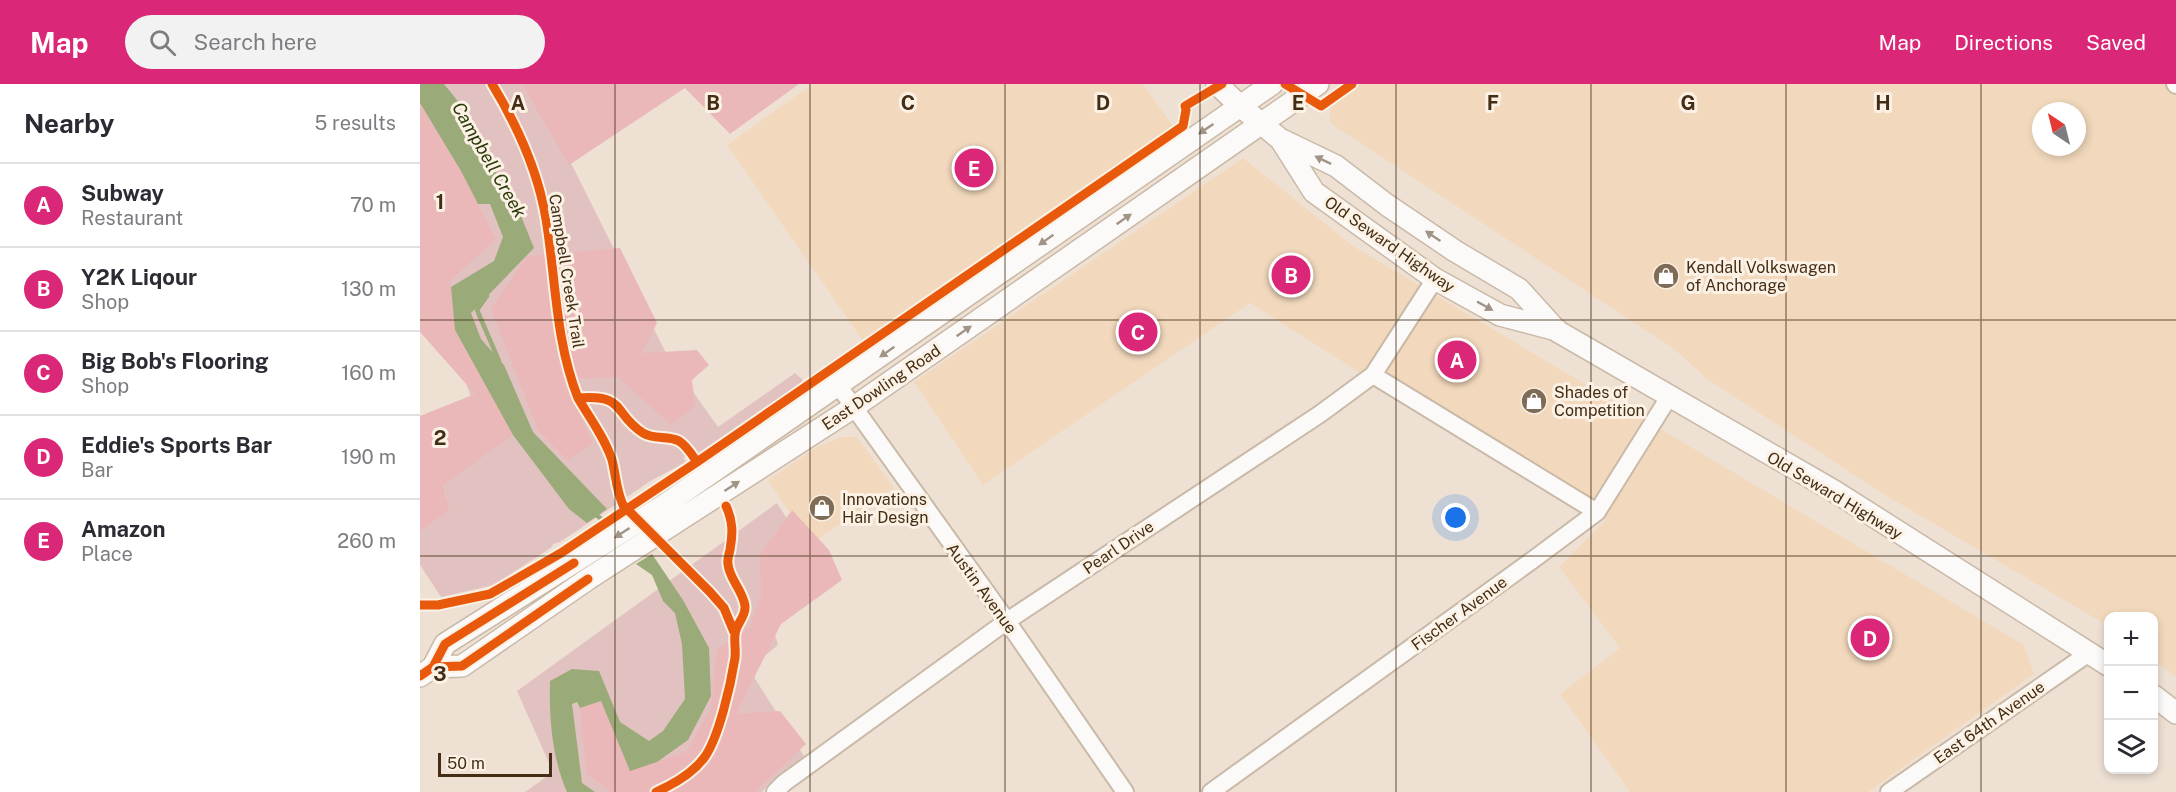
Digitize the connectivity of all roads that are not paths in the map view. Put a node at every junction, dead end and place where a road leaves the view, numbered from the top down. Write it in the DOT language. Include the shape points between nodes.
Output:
graph roads {
  1 [pos="1217,84"];
  2 [pos="1272,84"];
  3 [pos="1318,84"];
  4 [pos="1240,106"];
  5 [pos="1261,124"];
  6 [pos="1280,139"];
  7 [pos="1435,279"];
  8 [pos="1557,330"];
  9 [pos="1373,375"];
  10 [pos="838,385"];
  11 [pos="1669,397"];
  12 [pos="854,407"];
  13 [pos="676,509"];
  14 [pos="1596,512"];
  15 [pos="1007,621"];
  16 [pos="2089,652"];
  17 [pos="2104,662"];
  18 [pos="426,672"];
  19 [pos="2158,699"];
  20 [pos="2176,713"];
  21 [pos="775,792"];
  22 [pos="1125,792"];
  23 [pos="1211,792"];
  24 [pos="1889,792"];
  1 -- 4 [label="main road, Old Seward Highway"];
  2 -- 4 [label="main road, East Dowling Road"];
  3 -- 5 [label="main road, East Dowling Road"];
  4 -- 5 [label="main road, Old Seward Highway"];
  4 -- 10 [label="main road, East Dowling Road, one-way"];
  5 -- 6 [label="main road, Old Seward Highway"];
  12 -- 5 [label="main road, East Dowling Road, one-way"];
  6 -- 7 [label="main road, Old Seward Highway" via="1314,192"];
  8 -- 6 [label="main road, Old Seward Highway, one-way" via="1519,289 1455,251 1336,166"];
  7 -- 8 [label="main road, Old Seward Highway, one-way" via="1500,315"];
  7 -- 9 [label="street, Pearl Drive"];
  8 -- 11 [label="main road, Old Seward Highway"];
  9 -- 14 [label="street"];
  9 -- 15 [label="street, Pearl Drive"];
  10 -- 12 [label="street, Austin Avenue"];
  10 -- 13 [label="main road, East Dowling Road"];
  11 -- 14 [label="street, Fischer Avenue"];
  11 -- 16 [label="main road, Old Seward Highway" via="1834,491"];
  13 -- 12 [label="main road, East Dowling Road, one-way"];
  12 -- 15 [label="street, Austin Avenue"];
  13 -- 18 [label="main road, East Dowling Road" via="581,571 445,644"];
  14 -- 23 [label="street, Fischer Avenue"];
  15 -- 21 [label="street, Pearl Drive"];
  15 -- 22 [label="street, Austin Avenue"];
  16 -- 17 [label="main road, Old Seward Highway"];
  16 -- 24 [label="street, East 64th Avenue"];
  19 -- 20 [label="main road"];
}
